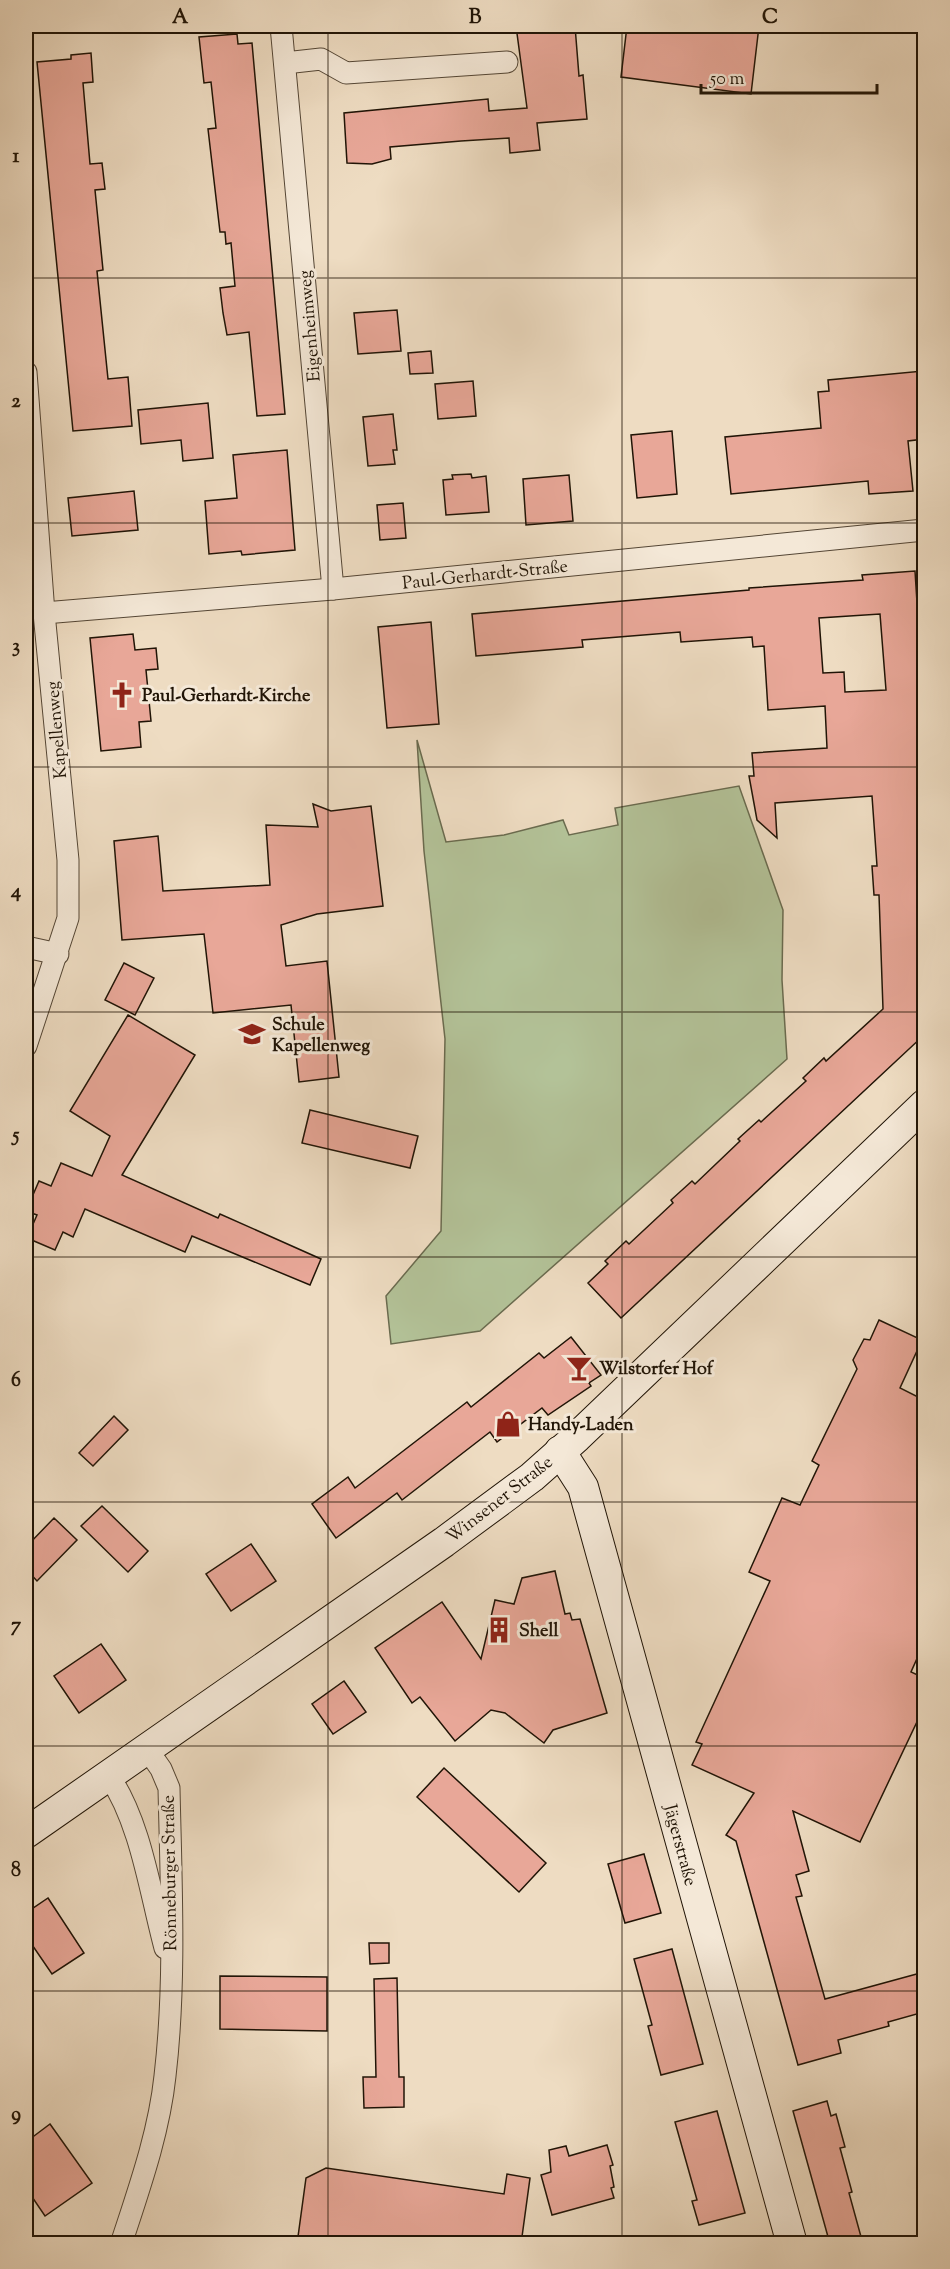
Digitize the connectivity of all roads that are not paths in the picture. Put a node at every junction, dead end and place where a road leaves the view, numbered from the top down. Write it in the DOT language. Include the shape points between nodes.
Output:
graph roads {
  1 [pos="281,26"];
  2 [pos="507,62"];
  3 [pos="285,63"];
  4 [pos="26,372"];
  5 [pos="924,530"];
  6 [pos="333,589"];
  7 [pos="44,613"];
  8 [pos="26,947"];
  9 [pos="58,954"];
  10 [pos="26,1046"];
  11 [pos="924,1105"];
  12 [pos="560,1451"];
  13 [pos="147,1749"];
  14 [pos="108,1776"];
  15 [pos="26,1833"];
  16 [pos="170,1966"];
  17 [pos="121,2244"];
  18 [pos="792,2244"];
  1 -- 3 [label="street, Eigenheimweg"];
  2 -- 3 [label="street" via="346,73 321,59"];
  3 -- 6 [label="street, Eigenheimweg"];
  4 -- 7 [label="street, Kapellenweg"];
  5 -- 6 [label="street, Paul-Gerhardt-Straße"];
  6 -- 7 [label="street, Paul-Gerhardt-Straße"];
  7 -- 9 [label="street, Kapellenweg" via="68,860 68,918"];
  8 -- 9 [label="street"];
  9 -- 10 [label="street, Kapellenweg"];
  11 -- 12 [label="main road, Winsener Straße"];
  12 -- 13 [label="main road, Winsener Straße" via="468,1525"];
  12 -- 18 [label="main road, Jägerstraße" via="583,1487"];
  13 -- 14 [label="main road, Winsener Straße"];
  13 -- 16 [label="street, Rönneburger Straße" via="169,1788"];
  14 -- 15 [label="main road, Winsener Straße"];
  14 -- 16 [label="street, Rönneburger Straße" via="131,1817"];
  16 -- 17 [label="street, Rönneburger Straße" via="165,2076 147,2162"];
}
